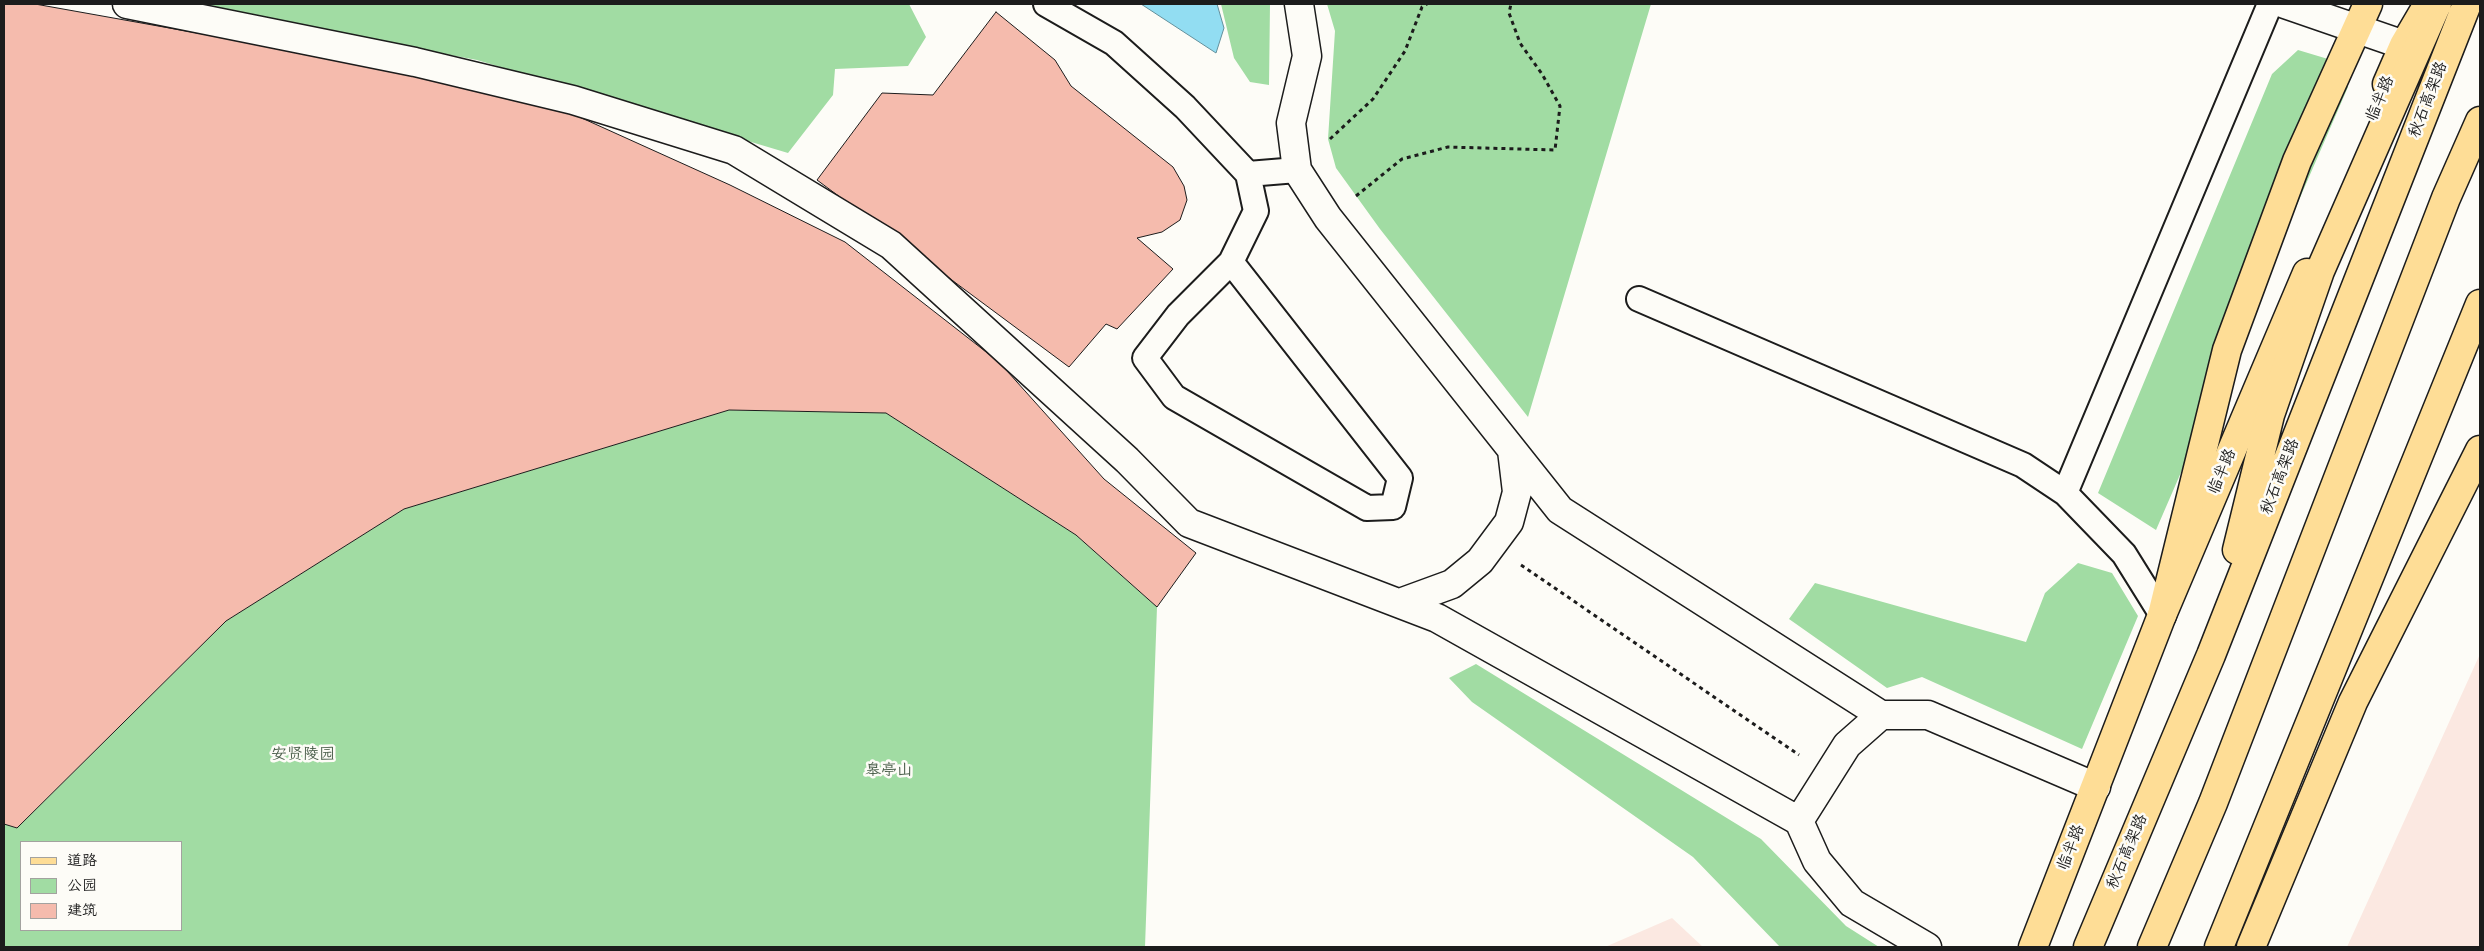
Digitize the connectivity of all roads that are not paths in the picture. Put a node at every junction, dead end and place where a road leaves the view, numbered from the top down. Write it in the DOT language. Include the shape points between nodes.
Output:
graph roads {
  1 [pos="127,4"];
  2 [pos="1046,4"];
  3 [pos="1299,4"];
  4 [pos="2270,4"];
  5 [pos="2286,4"];
  6 [pos="2368,4"];
  7 [pos="2429,4"];
  8 [pos="2437,4"];
  9 [pos="2467,4"];
  10 [pos="2404,45"];
  11 [pos="2480,122"];
  12 [pos="1296,170"];
  13 [pos="1248,174"];
  14 [pos="1231,262"];
  15 [pos="1639,299"];
  16 [pos="2480,304"];
  17 [pos="1512,450"];
  18 [pos="2480,450"];
  19 [pos="2065,493"];
  20 [pos="1400,604"];
  21 [pos="2162,615"];
  22 [pos="2211,655"];
  23 [pos="1881,715"];
  24 [pos="2096,787"];
  25 [pos="1800,821"];
  26 [pos="2224,944"];
  27 [pos="1927,947"];
  28 [pos="2033,947"];
  29 [pos="2088,947"];
  30 [pos="2152,947"];
  31 [pos="2251,947"];
  1 -- 20 [label="street" via="572,100 734,150 891,245 1127,460 1190,523"];
  2 -- 13 [label="lane" via="1114,43 1185,107"];
  3 -- 12 [label="street" via="1307,56 1291,123"];
  4 -- 19 [label="lane"];
  5 -- 10 [label="street"];
  6 -- 21 [label="main road" via="2297,161 2227,350"];
  7 -- 10 [label="main road, 临半路"];
  8 -- 22 [label="main road" via="2316,280 2270,415"];
  9 -- 22 [label="main road, 秋石高架路"];
  10 -- 21 [label="main road, 临半路"];
  11 -- 30 [label="main road" via="2446,198 2213,803"];
  12 -- 13 [label="lane"];
  12 -- 17 [label="street" via="1328,218"];
  13 -- 14 [label="lane" via="1256,210"];
  14 -- 14 [label="lane" via="1178,315 1144,358 1174,397 1366,508 1393,507 1400,478"];
  15 -- 19 [label="lane" via="2023,464"];
  16 -- 26 [label="main road"];
  17 -- 20 [label="street" via="1517,492 1509,522 1480,561 1452,584"];
  17 -- 23 [label="street" via="1560,510"];
  18 -- 31 [label="main road" via="2353,702"];
  19 -- 21 [label="lane" via="2124,554"];
  20 -- 25 [label="street" via="1438,618"];
  21 -- 24 [label="main road, 临半路"];
  22 -- 29 [label="main road, 秋石高架路"];
  23 -- 24 [label="street" via="1928,715"];
  23 -- 25 [label="street" via="1847,745"];
  24 -- 28 [label="main road, 临半路"];
  25 -- 27 [label="street" via="1816,861 1852,903"];
}
